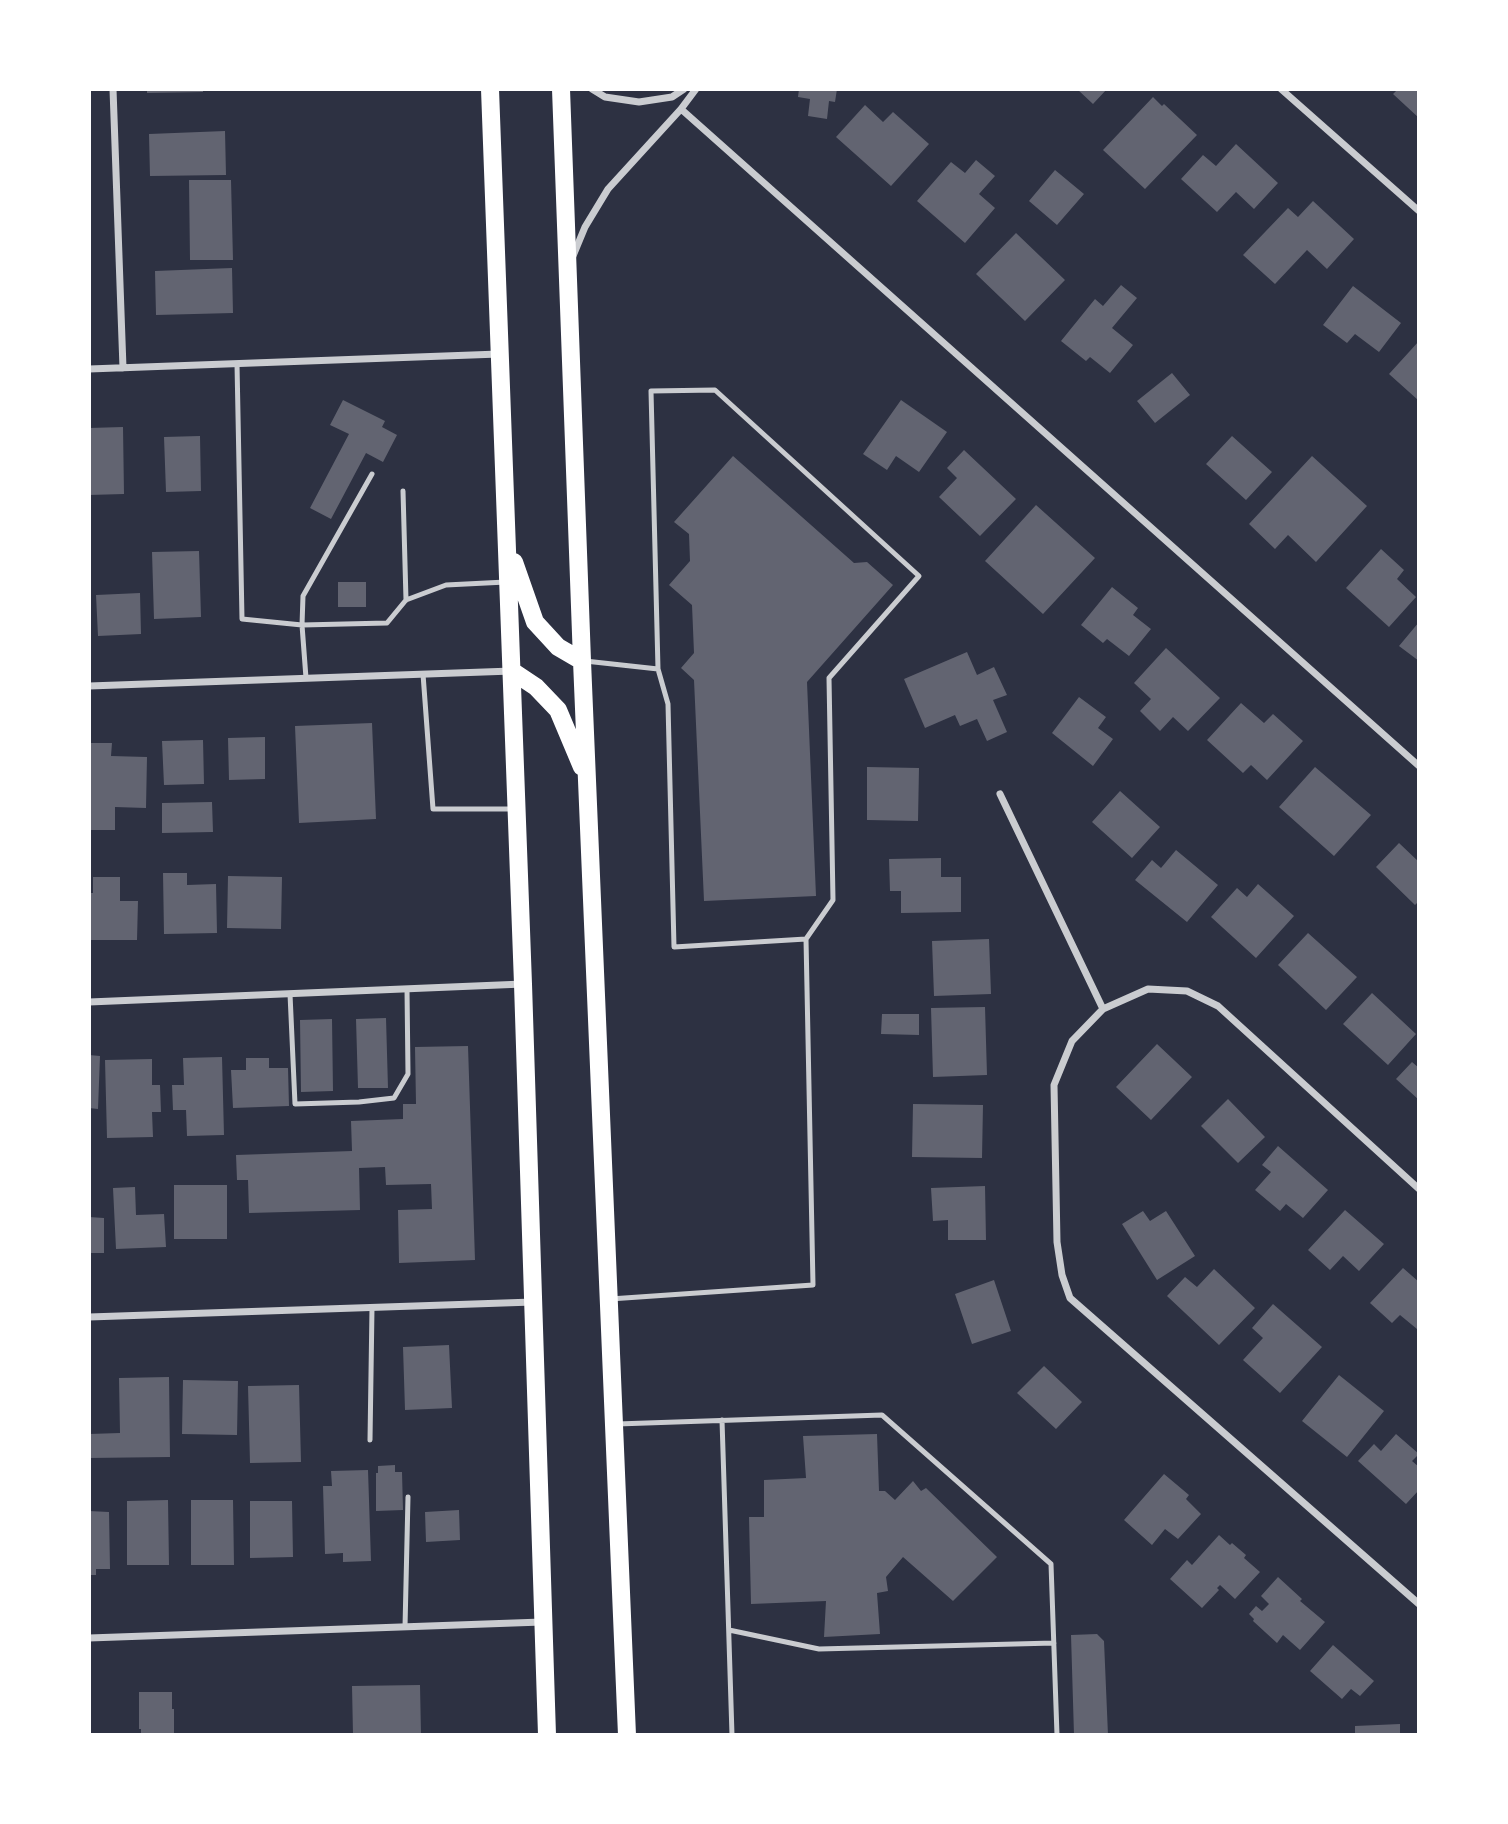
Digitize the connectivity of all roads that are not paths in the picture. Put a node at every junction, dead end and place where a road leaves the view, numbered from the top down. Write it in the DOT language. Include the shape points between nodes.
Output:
graph roads {
  1 [pos="113,89"];
  2 [pos="490,89"];
  3 [pos="561,89"];
  4 [pos="592,89"];
  5 [pos="684,89"];
  6 [pos="696,89"];
  7 [pos="1281,89"];
  8 [pos="681,109"];
  9 [pos="1419,211"];
  10 [pos="568,270"];
  11 [pos="499,354"];
  12 [pos="237,364"];
  13 [pos="122,368"];
  14 [pos="89,369"];
  15 [pos="372,474"];
  16 [pos="403,491"];
  17 [pos="508,545"];
  18 [pos="509,582"];
  19 [pos="406,600"];
  20 [pos="302,625"];
  21 [pos="582,661"];
  22 [pos="659,669"];
  23 [pos="512,670"];
  24 [pos="423,674"];
  25 [pos="306,678"];
  26 [pos="89,686"];
  27 [pos="1419,766"];
  28 [pos="587,780"];
  29 [pos="1000,794"];
  30 [pos="517,809"];
  31 [pos="806,939"];
  32 [pos="523,984"];
  33 [pos="407,989"];
  34 [pos="289,994"];
  35 [pos="89,1002"];
  36 [pos="1103,1009"];
  37 [pos="1419,1189"];
  38 [pos="607,1299"];
  39 [pos="533,1302"];
  40 [pos="372,1308"];
  41 [pos="89,1317"];
  42 [pos="722,1420"];
  43 [pos="614,1424"];
  44 [pos="370,1440"];
  45 [pos="408,1497"];
  46 [pos="1419,1604"];
  47 [pos="542,1622"];
  48 [pos="405,1627"];
  49 [pos="729,1630"];
  50 [pos="89,1638"];
  51 [pos="1054,1643"];
  52 [pos="547,1735"];
  53 [pos="627,1735"];
  54 [pos="732,1735"];
  55 [pos="1057,1735"];
  1 -- 13 [label="street"];
  2 -- 11 [label="main road"];
  3 -- 10 [label="main road"];
  4 -- 5 [label="street" via="605,97 639,102 672,97"];
  6 -- 8 [label="street"];
  7 -- 9 [label="street"];
  8 -- 10 [label="street" via="608,189 584,227"];
  8 -- 27 [label="street"];
  10 -- 21 [label="main road"];
  11 -- 12 [label="street"];
  11 -- 17 [label="main road"];
  12 -- 13 [label="street"];
  12 -- 20 [label="lane" via="242,619"];
  13 -- 14 [label="street"];
  15 -- 20 [label="lane" via="303,596"];
  16 -- 19 [label="lane"];
  17 -- 18 [label="main road"];
  17 -- 21 [label="main road" via="535,622 558,647"];
  18 -- 19 [label="lane" via="446,584"];
  18 -- 23 [label="main road"];
  19 -- 20 [label="lane" via="387,623"];
  20 -- 25 [label="lane"];
  21 -- 22 [label="lane"];
  21 -- 28 [label="main road"];
  22 -- 31 [label="lane" via="668,704 674,947"];
  22 -- 31 [label="lane" via="651,391 715,390 919,576 829,678 833,900"];
  23 -- 24 [label="street"];
  23 -- 28 [label="main road" via="558,710"];
  23 -- 30 [label="main road"];
  24 -- 25 [label="street"];
  24 -- 30 [label="lane" via="433,809"];
  25 -- 26 [label="street"];
  28 -- 38 [label="main road"];
  29 -- 36 [label="street"];
  30 -- 32 [label="main road"];
  31 -- 38 [label="lane" via="813,1285"];
  32 -- 33 [label="street"];
  32 -- 39 [label="main road"];
  33 -- 34 [label="street"];
  33 -- 34 [label="lane" via="408,1074 394,1098 346,1103 295,1104"];
  34 -- 35 [label="street"];
  36 -- 37 [label="street" via="1147,989 1187,991 1218,1006"];
  36 -- 46 [label="street" via="1072,1041 1054,1085 1057,1242 1070,1298"];
  38 -- 43 [label="main road"];
  39 -- 40 [label="street"];
  39 -- 47 [label="main road"];
  40 -- 41 [label="street"];
  40 -- 44 [label="lane"];
  42 -- 43 [label="lane"];
  42 -- 49 [label="lane"];
  42 -- 51 [label="lane" via="882,1415 1051,1564"];
  43 -- 53 [label="main road"];
  45 -- 48 [label="lane"];
  47 -- 48 [label="street"];
  47 -- 52 [label="main road"];
  48 -- 50 [label="street"];
  49 -- 51 [label="lane" via="819,1649"];
  49 -- 54 [label="lane"];
  51 -- 55 [label="lane"];
}
